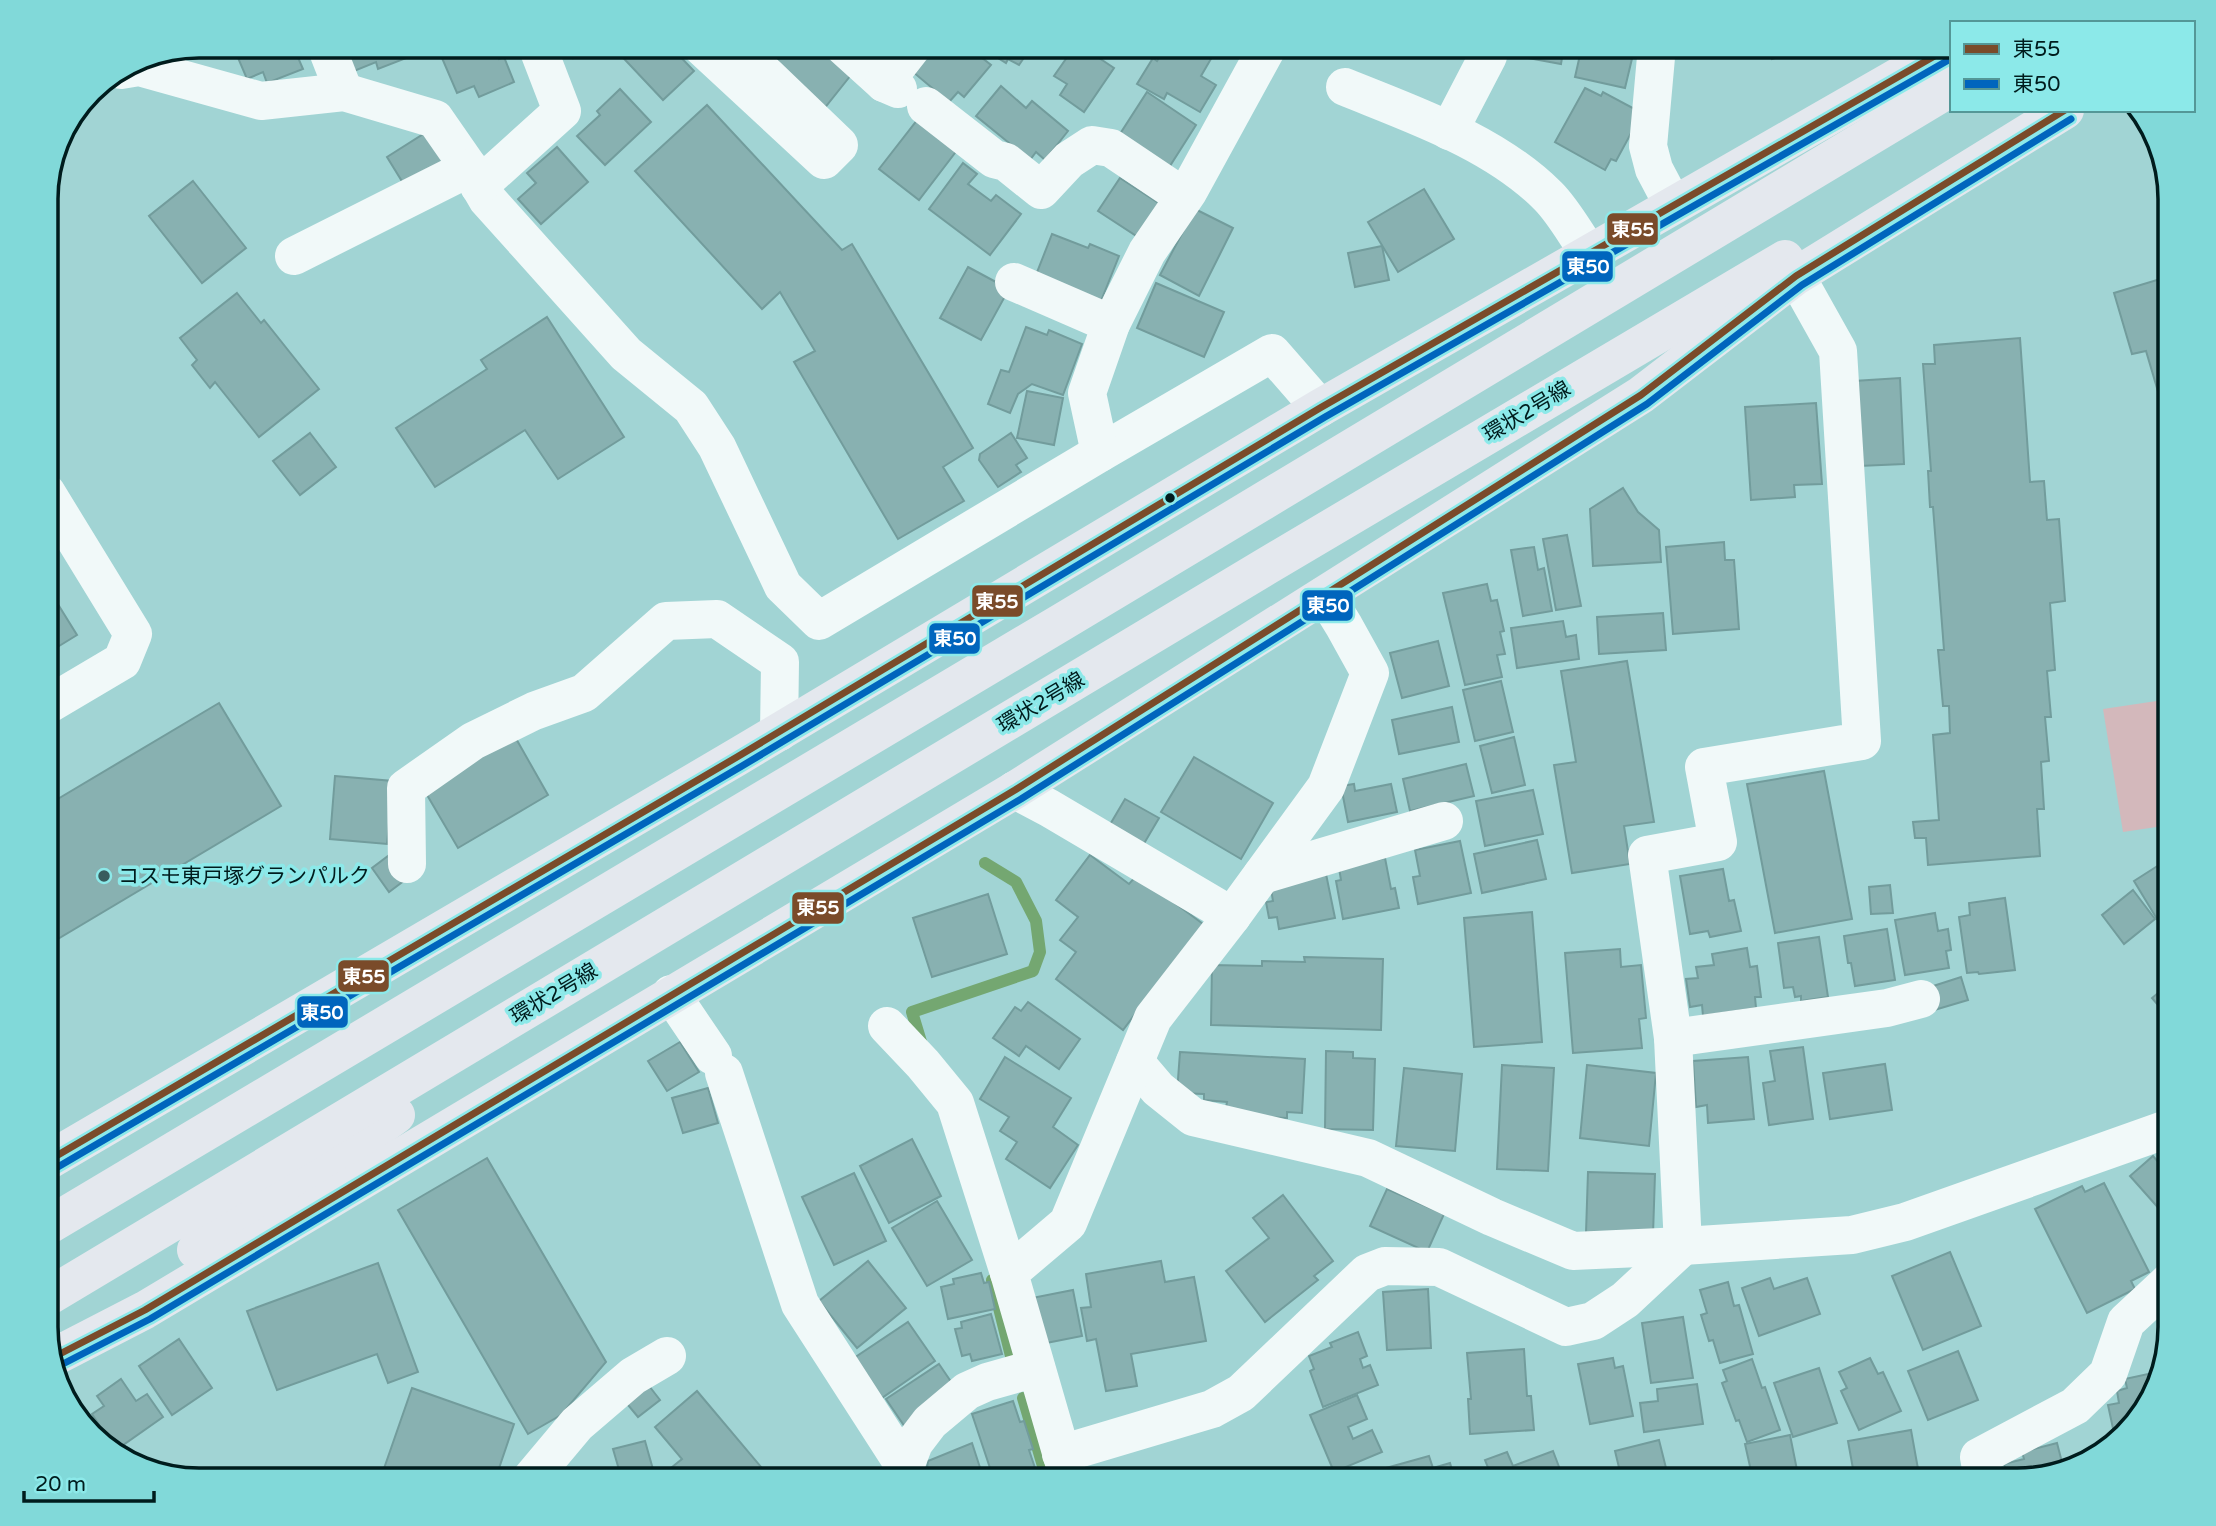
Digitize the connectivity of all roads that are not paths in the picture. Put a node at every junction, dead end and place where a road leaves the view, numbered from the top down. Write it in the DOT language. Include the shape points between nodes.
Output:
graph roads {
  1 [pos="331,58"];
  2 [pos="542,58"];
  3 [pos="714,58"];
  4 [pos="748,58"];
  5 [pos="858,58"];
  6 [pos="910,58"];
  7 [pos="1487,58"];
  8 [pos="1656,58"];
  9 [pos="1931,58"];
  10 [pos="1267,59"];
  11 [pos="143,69"];
  12 [pos="1345,87"];
  13 [pos="1950,88"];
  14 [pos="344,92"];
  15 [pos="903,93"];
  16 [pos="2034,112"];
  17 [pos="2062,112"];
  18 [pos="1449,131"];
  19 [pos="474,177"];
  20 [pos="1184,197"];
  21 [pos="1673,205"];
  22 [pos="1589,253"];
  23 [pos="294,256"];
  24 [pos="1796,276"];
  25 [pos="1014,282"];
  26 [pos="1111,324"];
  27 [pos="1320,408"];
  28 [pos="1100,453"];
  29 [pos="58,512"];
  30 [pos="1325,595"];
  31 [pos="58,699"];
  32 [pos="779,732"];
  33 [pos="737,757"];
  34 [pos="1015,790"];
  35 [pos="1444,821"];
  36 [pos="407,864"];
  37 [pos="1262,876"];
  38 [pos="1232,916"];
  39 [pos="619,955"];
  40 [pos="671,994"];
  41 [pos="1921,999"];
  42 [pos="887,1026"];
  43 [pos="1674,1038"];
  44 [pos="1135,1062"];
  45 [pos="2158,1133"];
  46 [pos="58,1155"];
  47 [pos="58,1217"];
  48 [pos="58,1218"];
  49 [pos="1683,1246"];
  50 [pos="1009,1273"];
  51 [pos="58,1291"];
  52 [pos="2158,1293"];
  53 [pos="59,1344"];
  54 [pos="60,1354"];
  55 [pos="667,1356"];
  56 [pos="1036,1368"];
  57 [pos="1065,1467"];
  58 [pos="540,1468"];
  59 [pos="899,1468"];
  60 [pos="905,1468"];
  61 [pos="1981,1468"];
  1 -- 14 [label="street"];
  2 -- 19 [label="street" via="562,111"];
  3 -- 4 [label="street" via="824,160 839,145"];
  5 -- 15 [label="street"];
  6 -- 15 [label="street"];
  7 -- 18 [label="street"];
  8 -- 21 [label="street" via="1648,146"];
  9 -- 21 [label="main road"];
  10 -- 20 [label="street"];
  11 -- 14 [label="street" via="261,102"];
  12 -- 18 [label="street"];
  13 -- 48 [label="main road"];
  14 -- 19 [label="street" via="435,119"];
  15 -- 20 [label="street" via="1041,190 1069,160 1092,145 1111,148"];
  16 -- 39 [label="main road, 環状2号線"];
  17 -- 24 [label="main road"];
  18 -- 22 [label="street" via="1511,166 1549,197"];
  19 -- 23 [label="street"];
  19 -- 28 [label="street" via="488,199 626,354 691,407 717,447 782,586 819,621"];
  20 -- 26 [label="street" via="1147,252"];
  21 -- 22 [label="main road"];
  22 -- 27 [label="main road"];
  24 -- 30 [label="main road" via="1641,395"];
  24 -- 43 [label="street" via="1838,351 1862,741 1704,767 1718,842 1647,855"];
  25 -- 26 [label="street"];
  26 -- 28 [label="street" via="1087,393"];
  27 -- 28 [label="street" via="1272,353"];
  27 -- 32 [label="main road"];
  29 -- 31 [label="street" via="133,634 122,662"];
  30 -- 34 [label="main road"];
  30 -- 37 [label="street" via="1370,674 1326,787"];
  32 -- 33 [label="main road"];
  32 -- 36 [label="street" via="780,662 717,619 666,621 584,693 473,741 406,788"];
  33 -- 46 [label="main road"];
  33 -- 47 [label="main road"];
  34 -- 38 [label="street"];
  34 -- 40 [label="main road"];
  35 -- 37 [label="street"];
  37 -- 38 [label="street"];
  38 -- 44 [label="street" via="1153,1018"];
  39 -- 51 [label="main road, 環状2号線"];
  39 -- 53 [label="main road" via="340,1156"];
  40 -- 54 [label="main road" via="145,1310"];
  40 -- 59 [label="street" via="719,1065 800,1304"];
  41 -- 43 [label="street"];
  42 -- 50 [label="street" via="955,1103"];
  43 -- 49 [label="street"];
  44 -- 49 [label="street" via="1158,1089 1193,1117 1368,1158 1573,1251"];
  44 -- 50 [label="street" via="1068,1223"];
  45 -- 49 [label="street" via="1905,1222 1852,1235"];
  49 -- 57 [label="street" via="1625,1300 1593,1321 1566,1328 1439,1267 1385,1266 1367,1273 1241,1393 1212,1409"];
  50 -- 56 [label="street"];
  52 -- 61 [label="street" via="2126,1322 2108,1374 2075,1406 1979,1457"];
  55 -- 58 [label="street" via="633,1377 577,1424"];
  56 -- 57 [label="street"];
  56 -- 60 [label="street" via="967,1391 930,1422 914,1443"];
}
